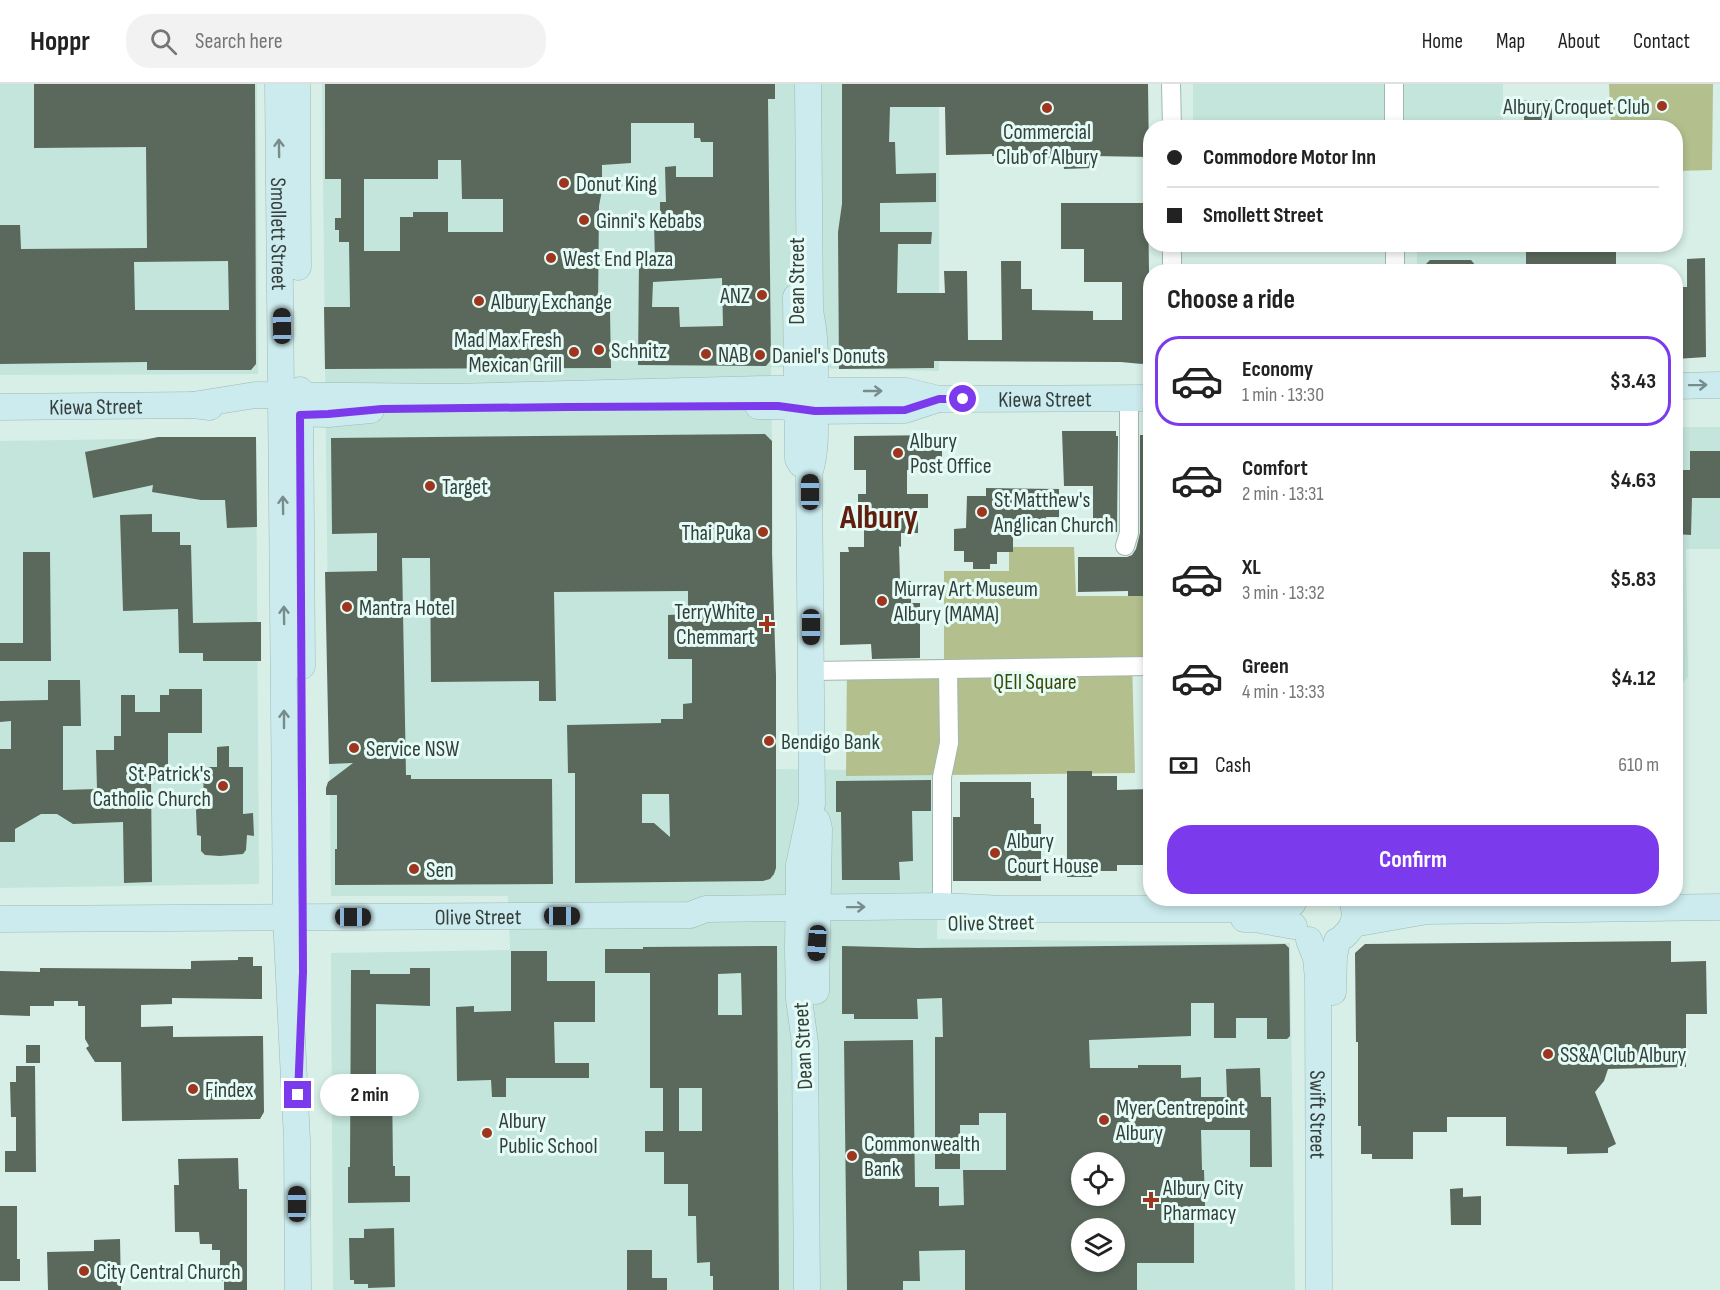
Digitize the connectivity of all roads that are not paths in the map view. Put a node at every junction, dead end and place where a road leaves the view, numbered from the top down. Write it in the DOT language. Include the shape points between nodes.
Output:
graph roads {
  1 [pos="795,84"];
  2 [pos="808,84"];
  3 [pos="1172,84"];
  4 [pos="1394,84"];
  5 [pos="288,86"];
  6 [pos="1172,120"];
  7 [pos="1394,120"];
  8 [pos="1720,385"];
  9 [pos="1683,386"];
  10 [pos="1140,398"];
  11 [pos="805,399"];
  12 [pos="1683,403"];
  13 [pos="1720,403"];
  14 [pos="291,404"];
  15 [pos="0,407"];
  16 [pos="1125,546"];
  17 [pos="1143,666"];
  18 [pos="948,669"];
  19 [pos="811,671"];
  20 [pos="942,906"];
  21 [pos="1354,906"];
  22 [pos="1406,906"];
  23 [pos="1720,907"];
  24 [pos="1427,911"];
  25 [pos="1069,915"];
  26 [pos="808,916"];
  27 [pos="295,917"];
  28 [pos="1298,917"];
  29 [pos="0,920"];
  30 [pos="1345,933"];
  31 [pos="1328,1282"];
  32 [pos="298,1290"];
  33 [pos="807,1290"];
  34 [pos="818,1290"];
  1 -- 11 [label="street, Dean Street"];
  2 -- 11 [label="street, Dean Street" via="810,311 814,332"];
  3 -- 6 [label="street"];
  4 -- 7 [label="street"];
  5 -- 14 [label="street, Smollett Street"];
  9 -- 8 [label="street, one-way"];
  10 -- 11 [label="street, Kiewa Street" via="939,399 905,410"];
  10 -- 16 [label="street"];
  11 -- 14 [label="street, Kiewa Street"];
  11 -- 19 [label="street, Dean Street" via="798,459 810,474"];
  12 -- 13 [label="street"];
  14 -- 15 [label="street, Kiewa Street" via="255,395 193,405"];
  14 -- 27 [label="street, Smollett Street"];
  17 -- 18 [label="street"];
  18 -- 19 [label="street"];
  18 -- 20 [label="street" via="949,743 942,777"];
  19 -- 26 [label="street, Dean Street" via="812,804 799,865"];
  20 -- 25 [label="street, Olive Street"];
  26 -- 20 [label="street, Olive Street, one-way"];
  21 -- 30 [label="street, Swift Street"];
  22 -- 24 [label="street"];
  23 -- 24 [label="street"];
  24 -- 30 [label="street"];
  25 -- 26 [label="street, Olive Street"];
  25 -- 28 [label="street, Olive Street" via="1256,909"];
  26 -- 27 [label="street, Olive Street" via="706,909 690,915"];
  26 -- 33 [label="street, Dean Street" via="799,999 805,1043"];
  26 -- 34 [label="street, Dean Street" via="815,958"];
  27 -- 29 [label="street, Olive Street"];
  27 -- 32 [label="street, Smollett Street" via="303,972 297,1140"];
  28 -- 30 [label="street, Olive Street" via="1323,944"];
  28 -- 31 [label="street, Swift Street" via="1316,958 1318,979"];
  30 -- 31 [label="street, Swift Street" via="1334,957"];
}
